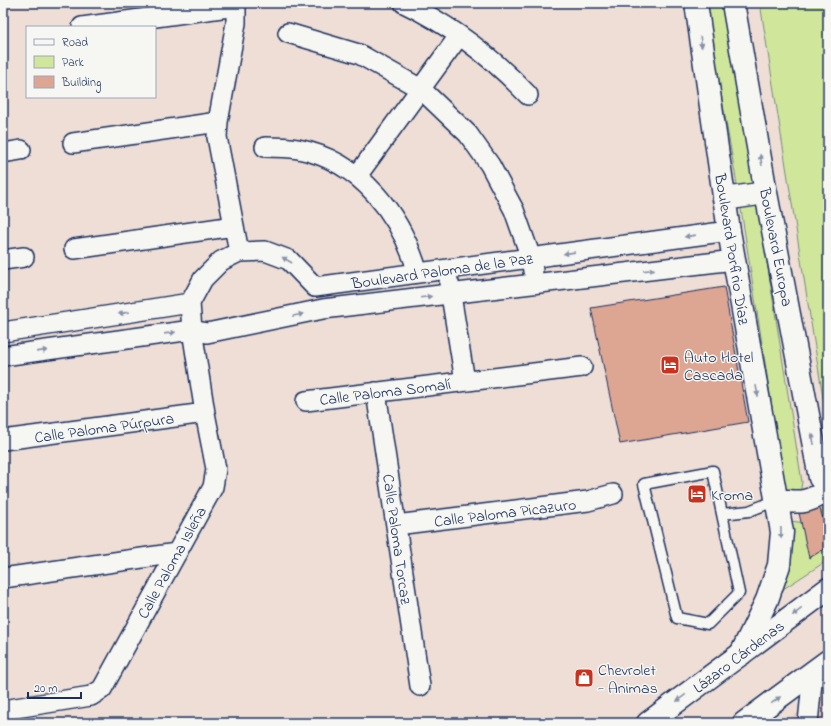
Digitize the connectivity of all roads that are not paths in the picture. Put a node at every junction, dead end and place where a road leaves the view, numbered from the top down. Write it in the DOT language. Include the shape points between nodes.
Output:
graph roads {
  1 [pos="404,3"];
  2 [pos="696,3"];
  3 [pos="733,3"];
  4 [pos="235,5"];
  5 [pos="89,26"];
  6 [pos="288,33"];
  7 [pos="459,36"];
  8 [pos="421,89"];
  9 [pos="528,95"];
  10 [pos="218,122"];
  11 [pos="73,143"];
  12 [pos="264,147"];
  13 [pos="358,176"];
  14 [pos="766,193"];
  15 [pos="724,199"];
  16 [pos="234,226"];
  17 [pos="729,231"];
  18 [pos="74,249"];
  19 [pos="239,252"];
  20 [pos="24,257"];
  21 [pos="531,258"];
  22 [pos="3,260"];
  23 [pos="734,260"];
  24 [pos="447,269"];
  25 [pos="418,273"];
  26 [pos="536,284"];
  27 [pos="451,294"];
  28 [pos="190,303"];
  29 [pos="192,330"];
  30 [pos="3,332"];
  31 [pos="3,356"];
  32 [pos="582,367"];
  33 [pos="465,381"];
  34 [pos="376,392"];
  35 [pos="306,401"];
  36 [pos="205,413"];
  37 [pos="3,440"];
  38 [pos="828,489"];
  39 [pos="613,494"];
  40 [pos="777,500"];
  41 [pos="722,514"];
  42 [pos="396,525"];
  43 [pos="177,553"];
  44 [pos="3,578"];
  45 [pos="828,589"];
  46 [pos="740,654"];
  47 [pos="821,667"];
  48 [pos="420,686"];
  49 [pos="3,710"];
  50 [pos="648,723"];
  51 [pos="744,723"];
  52 [pos="808,723"];
  1 -- 7 [label="street"];
  2 -- 15 [label="main road, Boulevard Porfirio Díaz, one-way"];
  14 -- 3 [label="main road, Boulevard Europa, one-way"];
  4 -- 5 [label="street"];
  4 -- 10 [label="street" via="236,23"];
  6 -- 8 [label="street" via="358,54"];
  7 -- 8 [label="street"];
  7 -- 9 [label="street" via="506,72"];
  8 -- 13 [label="street"];
  8 -- 21 [label="street" via="468,134 490,165 514,210"];
  10 -- 11 [label="street"];
  10 -- 16 [label="street" via="217,137"];
  12 -- 13 [label="street" via="299,149 325,158"];
  13 -- 25 [label="street" via="398,222"];
  14 -- 15 [label="main road"];
  38 -- 14 [label="main road, Boulevard Europa, one-way" via="820,478"];
  15 -- 17 [label="main road, Boulevard Porfirio Díaz"];
  16 -- 18 [label="street"];
  16 -- 19 [label="street"];
  17 -- 21 [label="street, Boulevard Paloma de la Paz, one-way"];
  17 -- 23 [label="main road, Boulevard Porfirio Díaz"];
  25 -- 19 [label="street, Boulevard Paloma de la Paz, one-way" via="315,287 289,260 265,251"];
  19 -- 28 [label="street, Boulevard Paloma de la Paz" via="221,261 202,280"];
  20 -- 22 [label="street"];
  21 -- 24 [label="street, Boulevard Paloma de la Paz"];
  21 -- 26 [label="street"];
  26 -- 23 [label="street, Boulevard Paloma de la Paz, one-way"];
  23 -- 40 [label="main road, Boulevard Porfirio Díaz, one-way"];
  24 -- 25 [label="street, Boulevard Paloma de la Paz"];
  24 -- 27 [label="street, Calle Paloma Somalí"];
  26 -- 27 [label="street, Boulevard Paloma de la Paz"];
  29 -- 27 [label="street, Boulevard Paloma de la Paz, one-way" via="207,334 323,309"];
  27 -- 33 [label="street, Calle Paloma Somalí"];
  28 -- 29 [label="street"];
  28 -- 30 [label="street, one-way"];
  31 -- 29 [label="street, Boulevard Paloma de la Paz, one-way"];
  29 -- 36 [label="street, Calle Paloma Isleña"];
  32 -- 33 [label="street, Calle Paloma Somalí"];
  33 -- 34 [label="street, Calle Paloma Somalí"];
  34 -- 35 [label="street, Calle Paloma Somalí"];
  34 -- 42 [label="street, Calle Paloma Torcaz"];
  36 -- 37 [label="street, Calle Paloma Púrpura"];
  36 -- 43 [label="street, Calle Paloma Isleña" via="216,469 213,487"];
  38 -- 40 [label="main road" via="802,503"];
  39 -- 42 [label="street, Calle Paloma Picazuro" via="588,501"];
  40 -- 41 [label="lane" via="749,511"];
  40 -- 46 [label="main road, Boulevard Porfirio Díaz, one-way" via="782,532 779,565 767,600"];
  41 -- 41 [label="lane" via="739,592 708,624 677,618 644,484 713,471"];
  42 -- 48 [label="street, Calle Paloma Torcaz"];
  43 -- 44 [label="street"];
  43 -- 49 [label="street, Calle Paloma Isleña" via="102,689 91,696"];
  45 -- 46 [label="main road, Lázaro Cárdenas, one-way"];
  46 -- 50 [label="main road, Lázaro Cárdenas, one-way"];
  51 -- 47 [label="main road, one-way"];
  47 -- 52 [label="street"];
}
